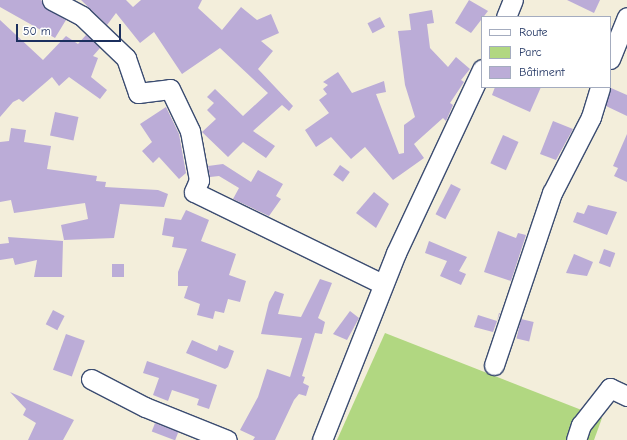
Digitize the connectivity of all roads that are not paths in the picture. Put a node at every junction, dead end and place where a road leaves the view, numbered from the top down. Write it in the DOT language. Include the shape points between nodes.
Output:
graph roads {
  1 [pos="52,0"];
  2 [pos="513,0"];
  3 [pos="506,16"];
  4 [pos="627,17"];
  5 [pos="611,57"];
  6 [pos="481,71"];
  7 [pos="600,88"];
  8 [pos="383,284"];
  9 [pos="494,365"];
  10 [pos="91,379"];
  11 [pos="627,396"];
  12 [pos="227,440"];
  13 [pos="322,440"];
  14 [pos="576,440"];
  1 -- 8 [label="street" via="82,16 126,58 138,93 170,89 190,131 199,180 194,192"];
  2 -- 3 [label="street"];
  4 -- 5 [label="street"];
  6 -- 8 [label="street"];
  7 -- 9 [label="street" via="591,117 552,193"];
  8 -- 13 [label="street"];
  10 -- 12 [label="street" via="145,407"];
  11 -- 14 [label="street" via="610,388 581,425"];
}
